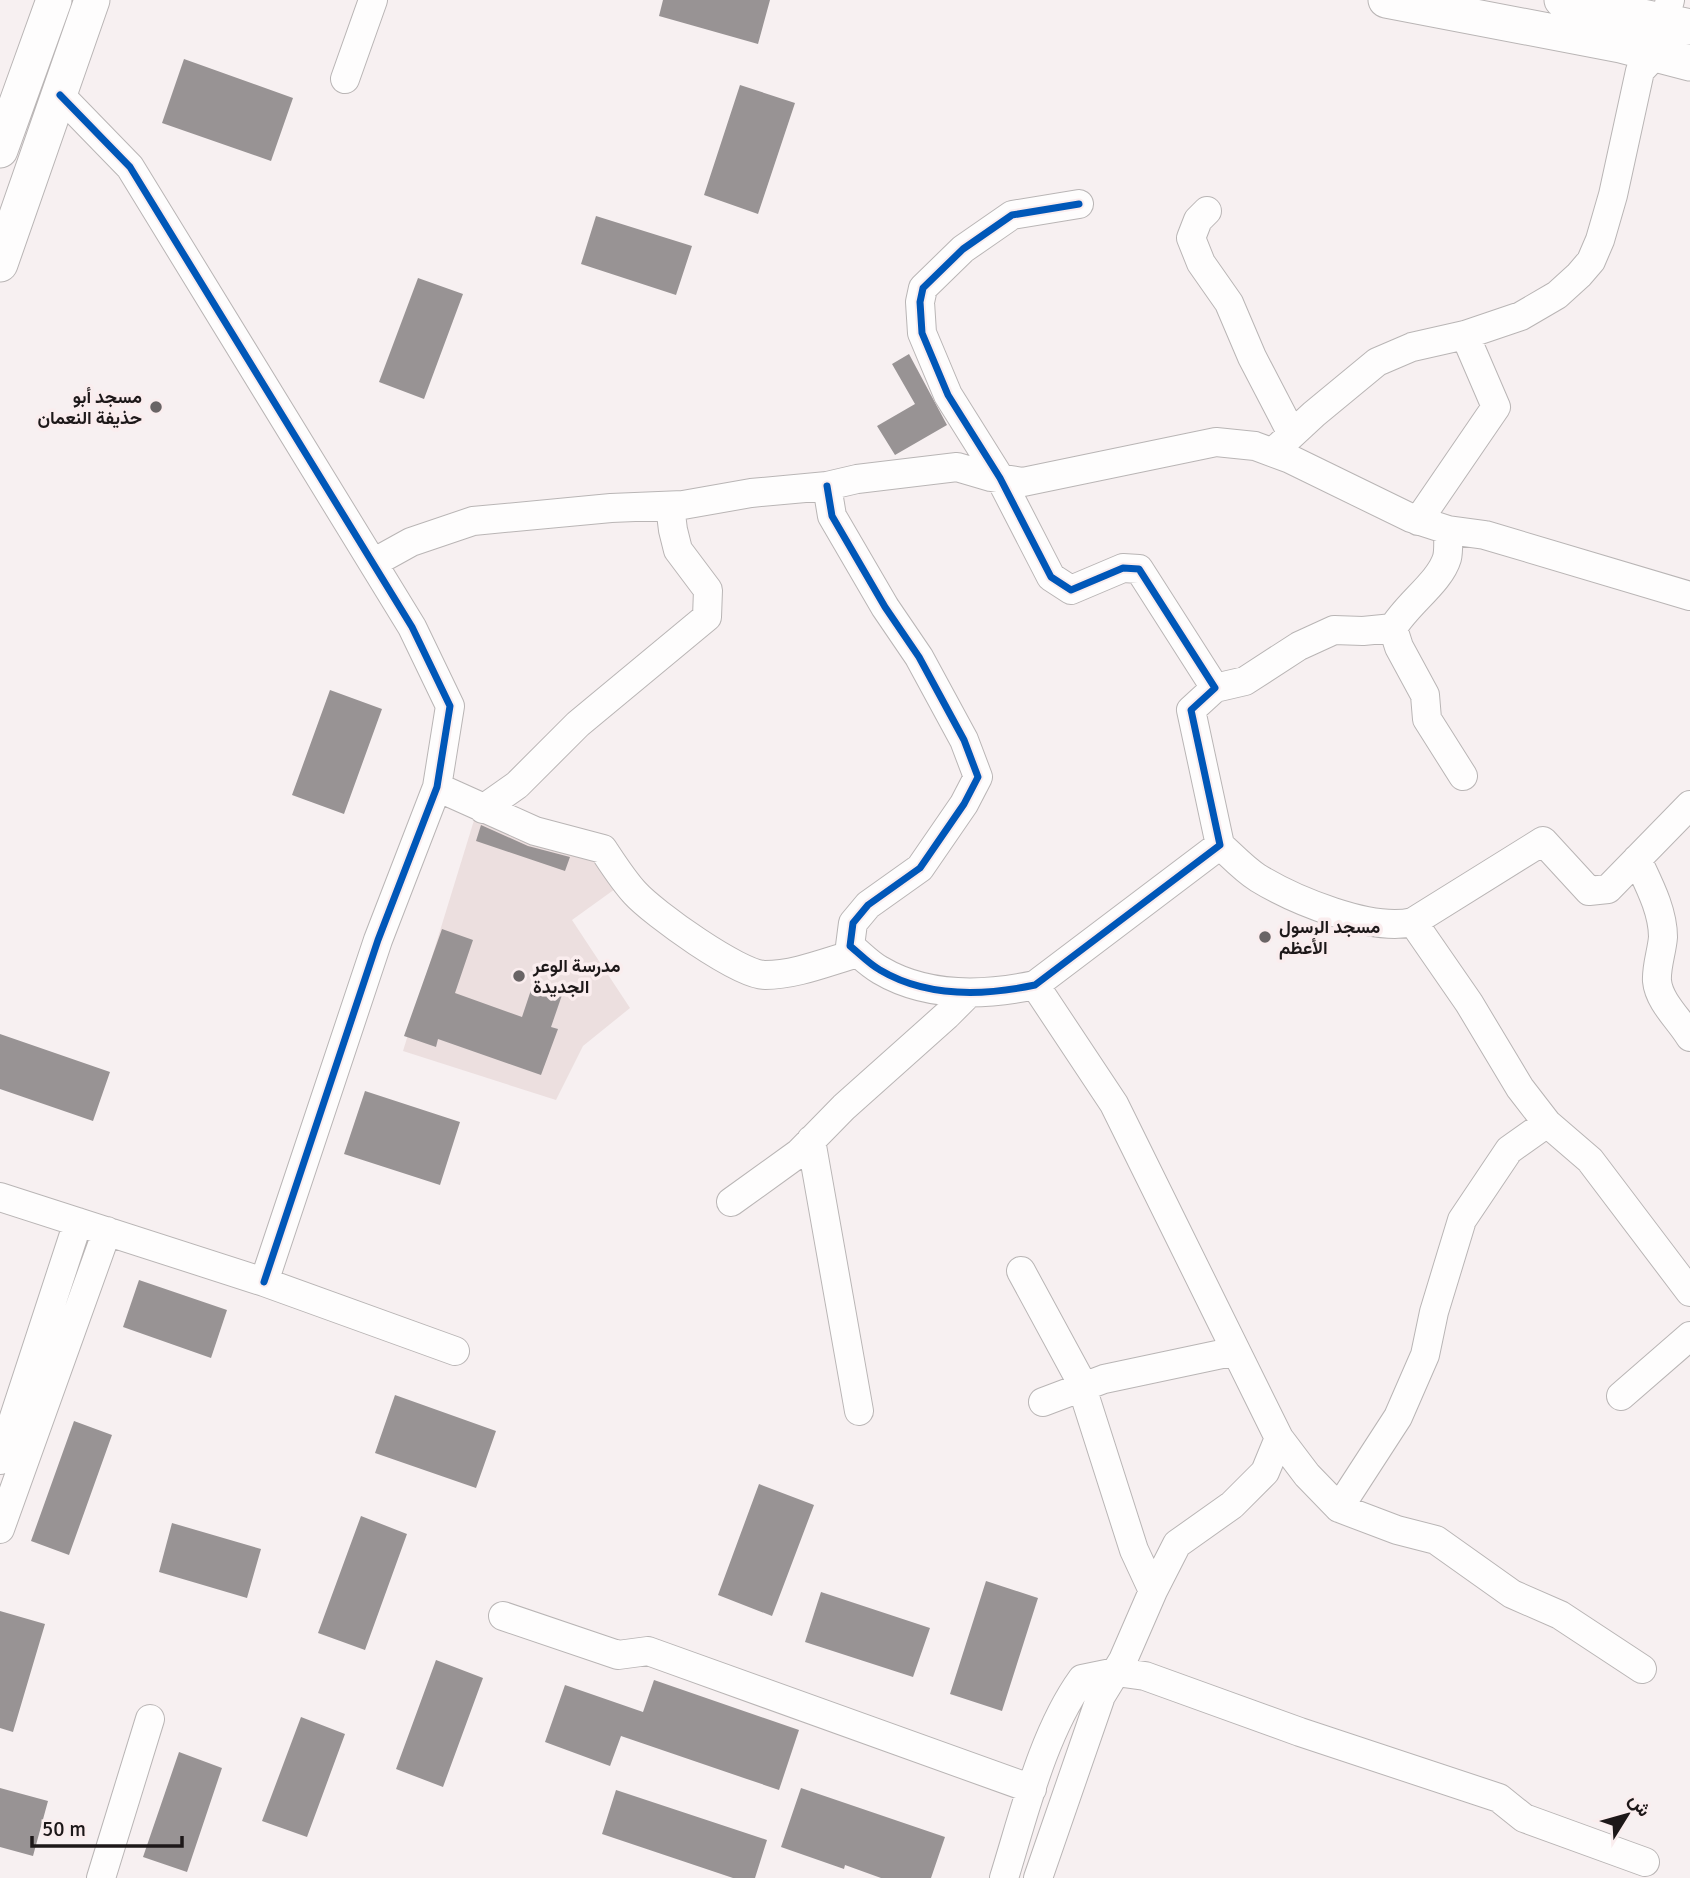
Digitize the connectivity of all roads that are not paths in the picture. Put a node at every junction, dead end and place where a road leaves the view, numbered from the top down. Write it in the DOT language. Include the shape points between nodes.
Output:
graph roads {
  1 [pos="54,0"];
  2 [pos="92,0"];
  3 [pos="373,0"];
  4 [pos="1386,0"];
  5 [pos="1562,0"];
  6 [pos="1675,16"];
  7 [pos="1634,37"];
  8 [pos="1690,63"];
  9 [pos="345,79"];
  10 [pos="60,95"];
  11 [pos="0,150"];
  12 [pos="1079,204"];
  13 [pos="1208,211"];
  14 [pos="0,264"];
  15 [pos="1465,335"];
  16 [pos="1282,443"];
  17 [pos="1000,478"];
  18 [pos="827,486"];
  19 [pos="670,506"];
  20 [pos="1418,521"];
  21 [pos="1448,530"];
  22 [pos="373,563"];
  23 [pos="1690,596"];
  24 [pos="1393,628"];
  25 [pos="1215,688"];
  26 [pos="1463,776"];
  27 [pos="437,787"];
  28 [pos="1690,805"];
  29 [pos="483,809"];
  30 [pos="1220,845"];
  31 [pos="1637,859"];
  32 [pos="1413,922"];
  33 [pos="858,953"];
  34 [pos="1035,985"];
  35 [pos="969,993"];
  36 [pos="1690,1037"];
  37 [pos="1547,1123"];
  38 [pos="811,1140"];
  39 [pos="0,1196"];
  40 [pos="731,1202"];
  41 [pos="78,1222"];
  42 [pos="107,1231"];
  43 [pos="1021,1271"];
  44 [pos="264,1282"];
  45 [pos="1690,1292"];
  46 [pos="1690,1336"];
  47 [pos="455,1351"];
  48 [pos="1236,1351"];
  49 [pos="1083,1388"];
  50 [pos="1621,1395"];
  51 [pos="1043,1402"];
  52 [pos="859,1411"];
  53 [pos="1279,1438"];
  54 [pos="0,1460"];
  55 [pos="1339,1508"];
  56 [pos="0,1529"];
  57 [pos="1153,1591"];
  58 [pos="503,1616"];
  59 [pos="1642,1669"];
  60 [pos="1116,1672"];
  61 [pos="150,1719"];
  62 [pos="1032,1789"];
  63 [pos="1645,1862"];
  64 [pos="101,1878"];
  65 [pos="1004,1878"];
  66 [pos="1038,1878"];
  1 -- 11 [label="main road"];
  2 -- 10 [label="main road"];
  3 -- 9 [label="street"];
  4 -- 7 [label="main road"];
  5 -- 7 [label="main road"];
  6 -- 7 [label="main road"];
  7 -- 8 [label="main road"];
  7 -- 15 [label="street" via="1613,195 1591,261 1558,295 1521,316"];
  10 -- 14 [label="main road"];
  10 -- 22 [label="street" via="130,167"];
  12 -- 17 [label="street" via="1012,215 963,249 923,288 922,334 947,394"];
  13 -- 16 [label="street" via="1198,220 1191,238 1201,263 1229,303"];
  15 -- 16 [label="street" via="1412,347 1377,362"];
  15 -- 20 [label="street" via="1496,407"];
  16 -- 17 [label="street" via="1216,442 1023,482"];
  16 -- 20 [label="street"];
  17 -- 18 [label="street" via="957,467"];
  17 -- 25 [label="street" via="1051,577 1071,590 1123,568 1139,569"];
  18 -- 19 [label="street"];
  18 -- 33 [label="street" via="832,516 919,657 964,740 978,777 920,868 868,905 853,923 850,946"];
  19 -- 22 [label="street" via="473,522 411,542"];
  19 -- 29 [label="street" via="678,550 708,590 707,617 578,724 517,785"];
  20 -- 21 [label="street"];
  21 -- 23 [label="street" via="1485,535"];
  21 -- 24 [label="street" via="1447,558"];
  22 -- 27 [label="street" via="412,626 450,706"];
  24 -- 25 [label="street" via="1334,630 1298,646 1245,681"];
  24 -- 26 [label="street" via="1425,695 1427,719"];
  25 -- 30 [label="street" via="1191,710"];
  27 -- 29 [label="street"];
  27 -- 44 [label="street" via="378,940"];
  28 -- 31 [label="street"];
  29 -- 33 [label="street" via="535,831 603,849 653,911 726,959 762,975 792,972"];
  30 -- 32 [label="street" via="1256,877 1305,902 1398,926"];
  30 -- 34 [label="street"];
  31 -- 32 [label="street" via="1608,888 1588,891 1544,841"];
  31 -- 36 [label="street" via="1657,903 1663,934 1657,981 1668,1007"];
  32 -- 37 [label="street"];
  33 -- 35 [label="street" via="880,970 920,986"];
  34 -- 35 [label="street"];
  34 -- 48 [label="street" via="1114,1104"];
  35 -- 38 [label="street"];
  37 -- 45 [label="street" via="1590,1160"];
  37 -- 55 [label="street" via="1509,1150 1462,1220 1425,1355 1398,1417"];
  38 -- 40 [label="street"];
  38 -- 52 [label="street"];
  39 -- 41 [label="street"];
  41 -- 42 [label="street"];
  41 -- 54 [label="street"];
  42 -- 44 [label="street"];
  42 -- 56 [label="street"];
  43 -- 49 [label="street"];
  44 -- 47 [label="street"];
  46 -- 50 [label="street"];
  48 -- 49 [label="street" via="1104,1379"];
  48 -- 53 [label="street"];
  49 -- 51 [label="street"];
  49 -- 57 [label="street" via="1112,1487"];
  53 -- 55 [label="street"];
  53 -- 57 [label="street" via="1265,1472 1232,1505 1177,1544"];
  55 -- 59 [label="street" via="1436,1540 1512,1594 1560,1615"];
  57 -- 60 [label="street"];
  58 -- 62 [label="street" via="618,1655 648,1651"];
  60 -- 62 [label="street" via="1082,1679 1064,1703"];
  60 -- 63 [label="street" via="1145,1676 1499,1798 1524,1818"];
  60 -- 66 [label="street" via="1101,1696"];
  61 -- 64 [label="street"];
  62 -- 65 [label="street"];
}
